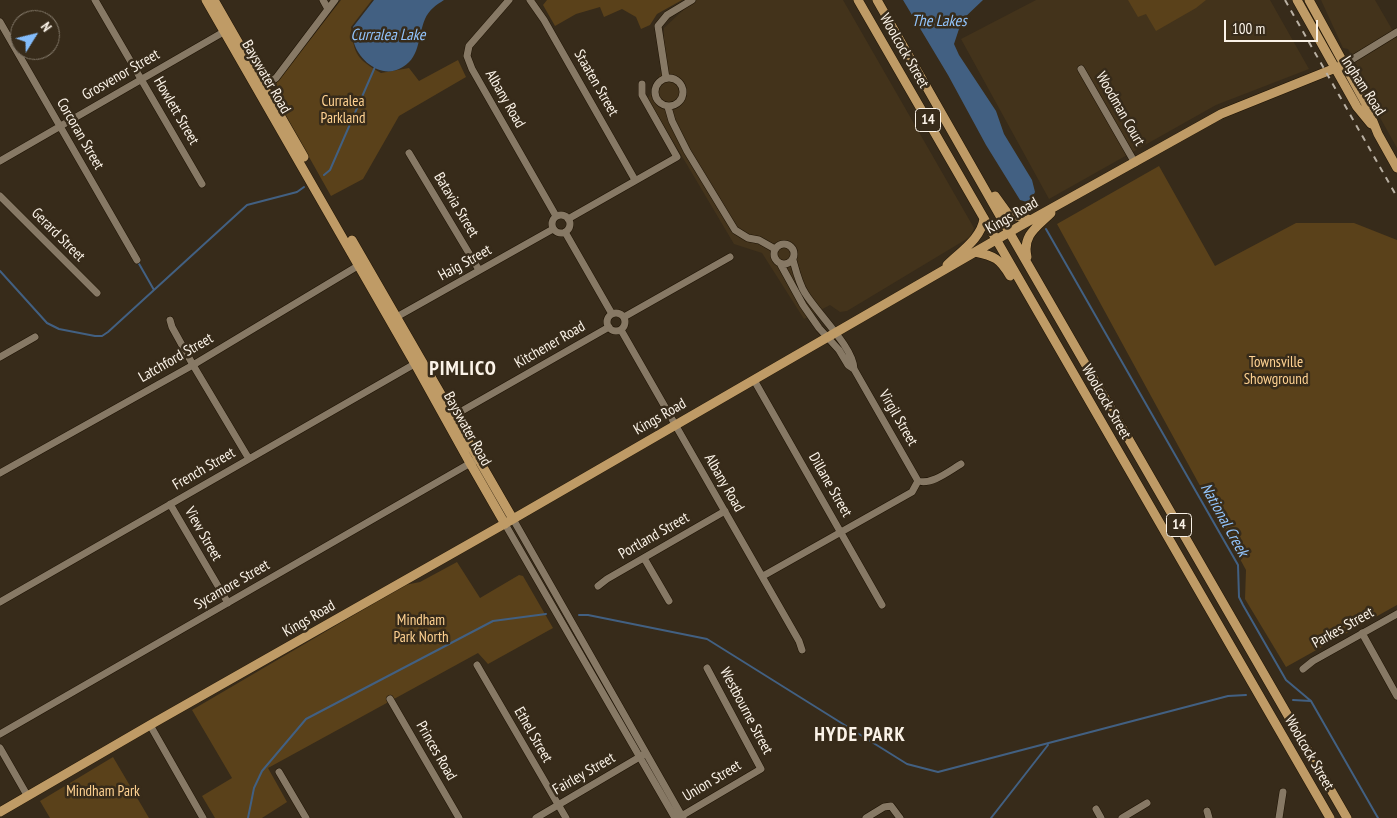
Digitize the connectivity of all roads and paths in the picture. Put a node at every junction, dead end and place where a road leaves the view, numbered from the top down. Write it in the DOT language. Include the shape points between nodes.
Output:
graph roads {
  1 [pos="95,0"];
  2 [pos="206,0"];
  3 [pos="214,0"];
  4 [pos="323,0"];
  5 [pos="335,0"];
  6 [pos="509,0"];
  7 [pos="692,0"];
  8 [pos="858,0"];
  9 [pos="877,0"];
  10 [pos="1297,0"];
  11 [pos="1309,0"];
  12 [pos="534,1"];
  13 [pos="328,9"];
  14 [pos="0,22"];
  15 [pos="227,30"];
  16 [pos="1397,32"];
  17 [pos="1339,67"];
  18 [pos="1081,69"];
  19 [pos="666,78"];
  20 [pos="142,79"];
  21 [pos="642,84"];
  22 [pos="261,88"];
  23 [pos="668,107"];
  24 [pos="60,126"];
  25 [pos="964,152"];
  26 [pos="409,153"];
  27 [pos="0,161"];
  28 [pos="1135,163"];
  29 [pos="1397,168"];
  30 [pos="636,180"];
  31 [pos="202,184"];
  32 [pos="0,196"];
  33 [pos="1058,205"];
  34 [pos="556,216"];
  35 [pos="984,218"];
  36 [pos="568,219"];
  37 [pos="1032,220"];
  38 [pos="554,229"];
  39 [pos="565,232"];
  40 [pos="1010,233"];
  41 [pos="997,240"];
  42 [pos="775,249"];
  43 [pos="976,252"];
  44 [pos="730,257"];
  45 [pos="137,260"];
  46 [pos="793,260"];
  47 [pos="1028,262"];
  48 [pos="362,264"];
  49 [pos="781,265"];
  50 [pos="478,270"];
  51 [pos="936,276"];
  52 [pos="97,293"];
  53 [pos="612,314"];
  54 [pos="624,317"];
  55 [pos="393,319"];
  56 [pos="170,320"];
  57 [pos="609,327"];
  58 [pos="621,330"];
  59 [pos="832,335"];
  60 [pos="35,338"];
  61 [pos="0,357"];
  62 [pos="418,362"];
  63 [pos="193,364"];
  64 [pos="754,380"];
  65 [pos="1086,397"];
  66 [pos="453,416"];
  67 [pos="675,424"];
  68 [pos="249,459"];
  69 [pos="474,461"];
  70 [pos="961,464"];
  71 [pos="0,473"];
  72 [pos="918,481"];
  73 [pos="170,504"];
  74 [pos="724,511"];
  75 [pos="509,522"];
  76 [pos="841,531"];
  77 [pos="644,558"];
  78 [pos="763,576"];
  79 [pos="598,586"];
  80 [pos="669,601"];
  81 [pos="0,602"];
  82 [pos="228,603"];
  83 [pos="882,605"];
  84 [pos="1397,614"];
  85 [pos="1362,633"];
  86 [pos="802,650"];
  87 [pos="477,665"];
  88 [pos="707,668"];
  89 [pos="1303,669"];
  90 [pos="1397,696"];
  91 [pos="390,699"];
  92 [pos="150,725"];
  93 [pos="0,734"];
  94 [pos="0,748"];
  95 [pos="643,756"];
  96 [pos="761,768"];
  97 [pos="279,772"];
  98 [pos="1282,792"];
  99 [pos="27,795"];
  100 [pos="1147,803"];
  101 [pos="558,805"];
  102 [pos="1096,809"];
  103 [pos="0,812"];
  104 [pos="679,817"];
  105 [pos="203,818"];
  106 [pos="306,818"];
  107 [pos="459,818"];
  108 [pos="536,818"];
  109 [pos="566,818"];
  110 [pos="866,818"];
  111 [pos="900,818"];
  112 [pos="1101,818"];
  113 [pos="1122,818"];
  114 [pos="1280,818"];
  115 [pos="1330,818"];
  116 [pos="1347,818"];
  1 -- 20 [label="street, Howlett Street"];
  2 -- 15 [label="main road, Bayswater Road"];
  3 -- 15 [label="main road, Bayswater Road"];
  4 -- 13 [label="street"];
  5 -- 13 [label="street"];
  6 -- 34 [label="street, Albany Road" via="469,46 467,56"];
  7 -- 19 [label="street" via="667,15 658,26"];
  8 -- 35 [label="main road, Woolcock Street / 14"];
  9 -- 25 [label="main road, Woolcock Street / 14"];
  10 -- 17 [label="main road, Ingham Road"];
  11 -- 17 [label="main road, Ingham Road"];
  12 -- 30 [label="street, Staaten Street"];
  13 -- 22 [label="street" via="276,78"];
  14 -- 24 [label="street, Corcoran Street"];
  15 -- 20 [label="street, Grosvenor Street"];
  15 -- 22 [label="main road, Bayswater Road"];
  16 -- 17 [label="street"];
  17 -- 28 [label="main road, Kings Road" via="1222,114"];
  17 -- 29 [label="main road, Ingham Road" via="1357,107 1378,134"];
  18 -- 28 [label="street, Woodman Court"];
  19 -- 23 [label="street" via="658,84 655,94 660,104"];
  19 -- 23 [label="street" via="679,82 683,93 677,105"];
  20 -- 24 [label="street, Grosvenor Street"];
  20 -- 31 [label="street, Howlett Street"];
  21 -- 30 [label="street" via="642,95 678,157"];
  22 -- 48 [label="main road, Bayswater Road"];
  23 -- 42 [label="street" via="687,151 735,230"];
  24 -- 27 [label="street, Grosvenor Street"];
  24 -- 45 [label="street, Corcoran Street"];
  25 -- 37 [label="main road" via="1005,212"];
  25 -- 40 [label="main road, Woolcock Street / 14"];
  26 -- 50 [label="street, Batavia Street"];
  28 -- 33 [label="main road, Kings Road"];
  30 -- 36 [label="street"];
  32 -- 52 [label="street, Gerard Street"];
  33 -- 37 [label="main road, Kings Road"];
  33 -- 47 [label="main road" via="1028,236 1025,246"];
  34 -- 36 [label="street" via="563,215"];
  34 -- 38 [label="street" via="552,222"];
  35 -- 41 [label="main road, Woolcock Street / 14"];
  35 -- 51 [label="main road" via="982,229 975,238"];
  36 -- 39 [label="street" via="569,227"];
  37 -- 40 [label="main road, Kings Road"];
  38 -- 39 [label="street" via="559,233"];
  38 -- 50 [label="street, Haig Street"];
  39 -- 53 [label="street"];
  40 -- 41 [label="main road, Kings Road"];
  40 -- 47 [label="main road, Woolcock Street / 14"];
  41 -- 43 [label="main road, Kings Road"];
  41 -- 65 [label="main road, Woolcock Street / 14"];
  42 -- 46 [label="street" via="781,244 788,245 794,253"];
  42 -- 49 [label="street" via="774,258"];
  43 -- 51 [label="main road, Kings Road"];
  43 -- 65 [label="main road" via="992,256 1005,267 1060,362"];
  44 -- 54 [label="street"];
  46 -- 49 [label="street"];
  46 -- 59 [label="street" via="804,292"];
  47 -- 116 [label="main road, Woolcock Street / 14"];
  48 -- 55 [label="main road, Bayswater Road"];
  48 -- 63 [label="street, Latchford Street"];
  49 -- 59 [label="street" via="797,296"];
  50 -- 55 [label="street, Haig Street"];
  51 -- 59 [label="main road, Kings Road"];
  53 -- 54 [label="street"];
  53 -- 57 [label="street" via="608,320"];
  54 -- 58 [label="street" via="625,325"];
  55 -- 62 [label="main road, Bayswater Road"];
  56 -- 63 [label="street"];
  57 -- 58 [label="street"];
  57 -- 66 [label="street, Kitchener Road"];
  58 -- 67 [label="street, Albany Road"];
  59 -- 64 [label="main road, Kings Road"];
  59 -- 72 [label="street, Virgil Street" via="844,343 854,362 854,369"];
  60 -- 61 [label="street"];
  62 -- 66 [label="main road, Bayswater Road"];
  62 -- 68 [label="street, French Street"];
  62 -- 69 [label="main road, Bayswater Road"];
  63 -- 68 [label="street"];
  63 -- 71 [label="street, Latchford Street"];
  64 -- 67 [label="main road, Kings Road"];
  64 -- 76 [label="street, Dillane Street"];
  65 -- 115 [label="main road, Woolcock Street / 14"];
  66 -- 69 [label="main road, Bayswater Road"];
  67 -- 74 [label="street, Albany Road"];
  67 -- 75 [label="main road, Kings Road"];
  68 -- 73 [label="street, French Street"];
  69 -- 75 [label="main road, Bayswater Road"];
  69 -- 82 [label="street, Sycamore Street"];
  70 -- 72 [label="street" via="930,481"];
  72 -- 76 [label="street" via="912,492"];
  73 -- 81 [label="street, French Street"];
  73 -- 82 [label="street, View Street"];
  74 -- 77 [label="street, Portland Street"];
  74 -- 78 [label="street, Albany Road"];
  75 -- 92 [label="main road, Kings Road"];
  75 -- 95 [label="street, Bayswater Road"];
  76 -- 78 [label="street"];
  76 -- 83 [label="street, Dillane Street"];
  77 -- 79 [label="street, Portland Street"];
  77 -- 80 [label="street"];
  78 -- 86 [label="street, Albany Road"];
  82 -- 93 [label="street, Sycamore Street"];
  84 -- 85 [label="street, Parkes Street"];
  85 -- 89 [label="street, Parkes Street"];
  85 -- 90 [label="street"];
  87 -- 101 [label="street, Ethel Street"];
  88 -- 96 [label="street, Westbourne Street"];
  91 -- 107 [label="street, Princes Road"];
  92 -- 99 [label="main road, Kings Road"];
  92 -- 105 [label="street"];
  94 -- 99 [label="street"];
  95 -- 101 [label="street, Fairley Street"];
  95 -- 104 [label="street, Bayswater Road"];
  96 -- 104 [label="street, Union Street"];
  97 -- 106 [label="street"];
  98 -- 114 [label="street"];
  99 -- 103 [label="main road, Kings Road"];
  100 -- 113 [label="street"];
  101 -- 108 [label="street, Fairley Street"];
  101 -- 109 [label="street, Ethel Street"];
  102 -- 112 [label="street"];
  110 -- 111 [label="street" via="891,806"];
}
